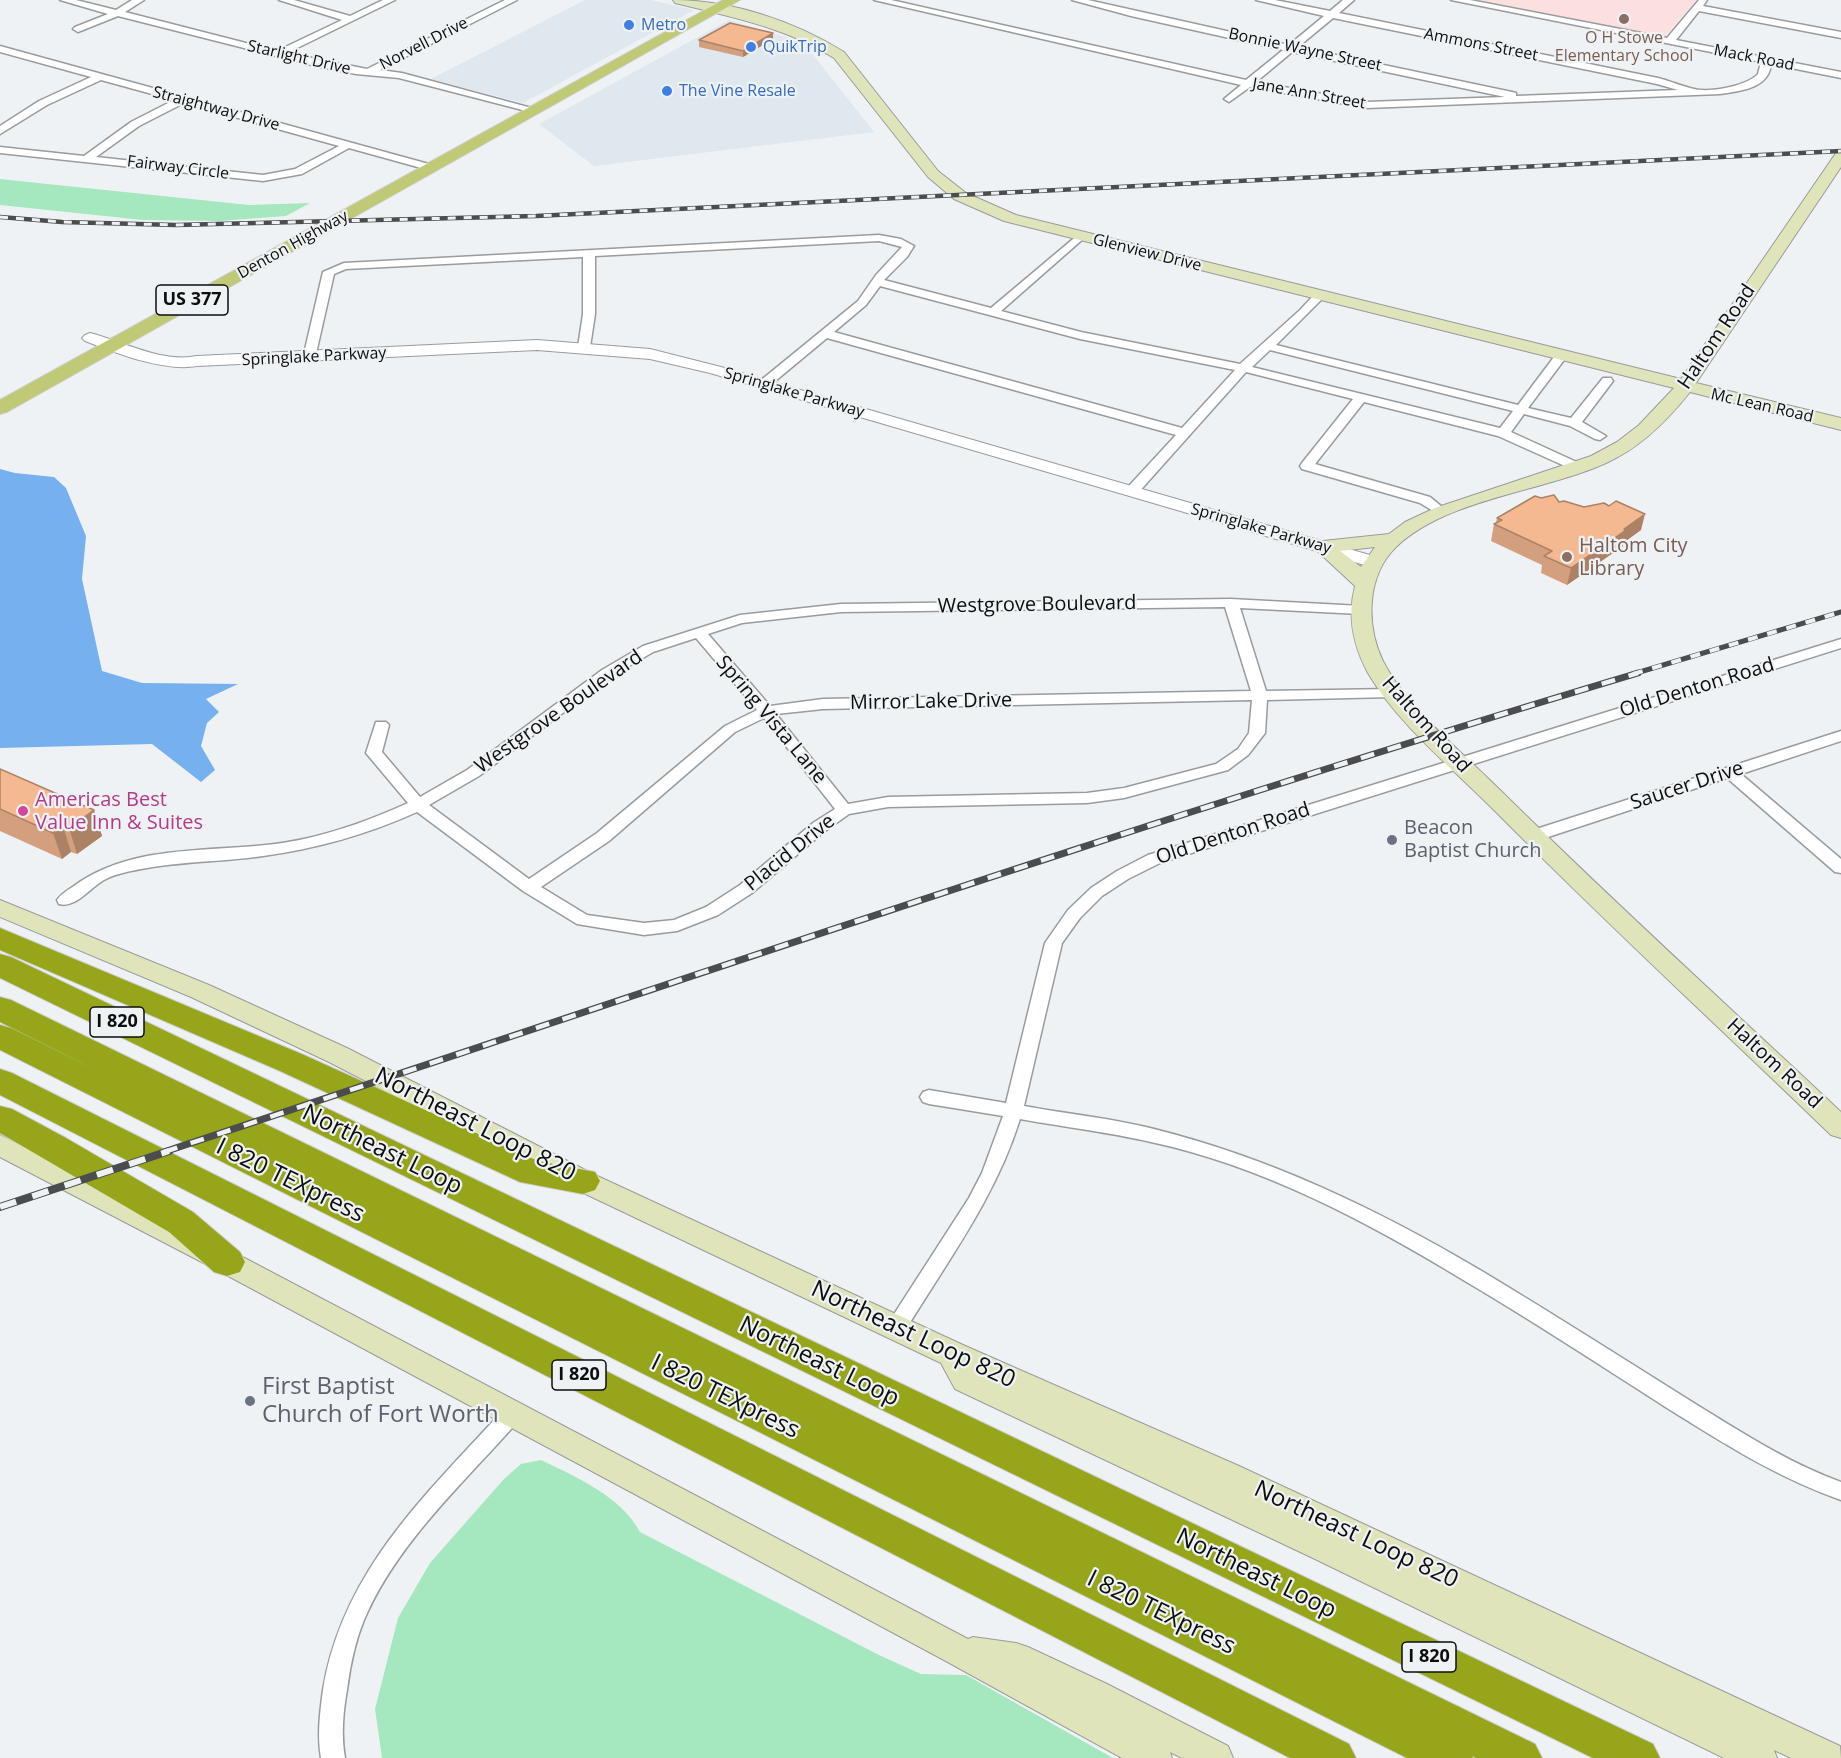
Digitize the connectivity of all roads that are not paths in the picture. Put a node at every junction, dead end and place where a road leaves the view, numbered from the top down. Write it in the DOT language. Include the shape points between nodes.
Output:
graph roads {
  1 [pos="65,0"];
  2 [pos="139,0"];
  3 [pos="284,0"];
  4 [pos="390,0"];
  5 [pos="512,0"];
  6 [pos="680,0"];
  7 [pos="733,0"];
  8 [pos="879,0"];
  9 [pos="1077,0"];
  10 [pos="1261,0"];
  11 [pos="1349,0"];
  12 [pos="1456,0"];
  13 [pos="1703,0"];
  14 [pos="1696,8"];
  15 [pos="717,9"];
  16 [pos="117,13"];
  17 [pos="1331,14"];
  18 [pos="350,19"];
  19 [pos="78,29"];
  20 [pos="1841,35"];
  21 [pos="1669,42"];
  22 [pos="1292,47"];
  23 [pos="0,49"];
  24 [pos="278,54"];
  25 [pos="1766,60"];
  26 [pos="369,72"];
  27 [pos="1841,75"];
  28 [pos="99,77"];
  29 [pos="1247,83"];
  30 [pos="1700,93"];
  31 [pos="1229,99"];
  32 [pos="182,100"];
  33 [pos="1534,100"];
  34 [pos="534,110"];
  35 [pos="0,131"];
  36 [pos="348,145"];
  37 [pos="0,150"];
  38 [pos="1841,156"];
  39 [pos="88,158"];
  40 [pos="424,166"];
  41 [pos="1080,237"];
  42 [pos="589,254"];
  43 [pos="877,282"];
  44 [pos="190,283"];
  45 [pos="1319,296"];
  46 [pos="145,308"];
  47 [pos="993,312"];
  48 [pos="826,334"];
  49 [pos="108,337"];
  50 [pos="1267,346"];
  51 [pos="584,347"];
  52 [pos="1561,356"];
  53 [pos="309,358"];
  54 [pos="1243,368"];
  55 [pos="1607,381"];
  56 [pos="764,384"];
  57 [pos="1684,387"];
  58 [pos="0,388"];
  59 [pos="1361,398"];
  60 [pos="0,408"];
  61 [pos="1521,410"];
  62 [pos="1574,423"];
  63 [pos="1841,424"];
  64 [pos="1184,433"];
  65 [pos="1503,433"];
  66 [pos="1600,436"];
  67 [pos="1576,467"];
  68 [pos="1132,491"];
  69 [pos="1440,511"];
  70 [pos="1394,539"];
  71 [pos="1323,547"];
  72 [pos="1374,562"];
  73 [pos="1365,585"];
  74 [pos="1231,603"];
  75 [pos="1361,610"];
  76 [pos="698,632"];
  77 [pos="1841,643"];
  78 [pos="1392,693"];
  79 [pos="1260,697"];
  80 [pos="766,711"];
  81 [pos="381,725"];
  82 [pos="1841,736"];
  83 [pos="1457,762"];
  84 [pos="1729,772"];
  85 [pos="418,805"];
  86 [pos="844,810"];
  87 [pos="1533,836"];
  88 [pos="1841,868"];
  89 [pos="529,887"];
  90 [pos="65,900"];
  91 [pos="0,908"];
  92 [pos="0,938"];
  93 [pos="0,965"];
  94 [pos="0,1008"];
  95 [pos="0,1036"];
  96 [pos="0,1081"];
  97 [pos="929,1097"];
  98 [pos="1013,1111"];
  99 [pos="0,1118"];
  100 [pos="1841,1128"];
  101 [pos="0,1145"];
  102 [pos="583,1181"];
  103 [pos="227,1262"];
  104 [pos="896,1328"];
  105 [pos="952,1354"];
  106 [pos="513,1413"];
  107 [pos="1841,1491"];
  108 [pos="956,1649"];
  109 [pos="333,1758"];
  110 [pos="1155,1758"];
  111 [pos="1216,1758"];
  112 [pos="1334,1758"];
  113 [pos="1451,1758"];
  114 [pos="1520,1758"];
  115 [pos="1638,1758"];
  116 [pos="1760,1758"];
  117 [pos="1828,1758"];
  1 -- 16 [label="street, Starlight Drive"];
  2 -- 16 [label="street"];
  3 -- 18 [label="street"];
  4 -- 18 [label="street"];
  5 -- 26 [label="street, Norvell Drive"];
  6 -- 15 [label="main road, Glenview Drive"];
  7 -- 15 [label="main road, Denton Highway / US 377"];
  8 -- 29 [label="street, Jane Ann Street"];
  9 -- 22 [label="street, Bonnie Wayne Street"];
  10 -- 17 [label="street, Ammons Street"];
  11 -- 17 [label="street"];
  12 -- 21 [label="street, Mack Road"];
  13 -- 14 [label="street"];
  14 -- 20 [label="street"];
  14 -- 21 [label="street"];
  15 -- 34 [label="main road, Denton Highway / US 377"];
  15 -- 41 [label="main road, Glenview Drive" via="787,27 839,55 933,174 960,195 1010,218"];
  16 -- 19 [label="street"];
  16 -- 24 [label="street, Starlight Drive"];
  17 -- 22 [label="street"];
  17 -- 30 [label="street, Ammons Street"];
  18 -- 24 [label="street"];
  21 -- 25 [label="street, Mack Road"];
  22 -- 29 [label="street"];
  22 -- 33 [label="street, Bonnie Wayne Street"];
  23 -- 28 [label="street, Straightway Drive"];
  24 -- 26 [label="street, Starlight Drive"];
  25 -- 27 [label="street, Mack Road"];
  25 -- 30 [label="street, Jane Ann Street" via="1764,75 1753,83"];
  26 -- 34 [label="street, Starlight Drive" via="399,75"];
  28 -- 32 [label="street, Straightway Drive"];
  28 -- 35 [label="street" via="44,103"];
  29 -- 31 [label="street"];
  29 -- 33 [label="street, Jane Ann Street" via="1367,105"];
  30 -- 33 [label="street, Jane Ann Street"];
  32 -- 36 [label="street, Straightway Drive"];
  32 -- 39 [label="street" via="135,124"];
  34 -- 40 [label="main road, Denton Highway / US 377" via="490,133 466,140"];
  36 -- 39 [label="street, Fairway Circle" via="298,172 263,178"];
  36 -- 40 [label="street, Straightway Drive"];
  37 -- 39 [label="street, Fairway Circle"];
  38 -- 57 [label="main road, Haltom Road"];
  40 -- 44 [label="main road, Denton Highway / US 377"];
  40 -- 49 [label="main road, Denton Highway / US 377"];
  41 -- 45 [label="main road, Glenview Drive"];
  41 -- 47 [label="street"];
  42 -- 43 [label="street" via="879,238 908,246 907,253 885,270"];
  42 -- 51 [label="street" via="589,314"];
  42 -- 53 [label="street" via="344,266 329,272"];
  43 -- 47 [label="street"];
  43 -- 48 [label="street" via="862,303"];
  45 -- 50 [label="street"];
  45 -- 52 [label="main road, Glenview Drive"];
  46 -- 49 [label="main road, Denton Highway / US 377"];
  47 -- 54 [label="street" via="1080,335"];
  48 -- 56 [label="street"];
  48 -- 64 [label="street"];
  49 -- 53 [label="street, Springlake Parkway" via="181,364"];
  49 -- 58 [label="main road, Denton Highway / US 377"];
  49 -- 60 [label="main road, Denton Highway / US 377"];
  50 -- 54 [label="street"];
  50 -- 61 [label="street"];
  51 -- 53 [label="street, Springlake Parkway" via="537,345"];
  51 -- 56 [label="street, Springlake Parkway" via="650,354"];
  52 -- 57 [label="main road, Glenview Drive"];
  52 -- 61 [label="street"];
  54 -- 59 [label="street"];
  54 -- 64 [label="street"];
  55 -- 62 [label="street"];
  56 -- 68 [label="street, Springlake Parkway"];
  57 -- 63 [label="main road, Mc Lean Road"];
  57 -- 67 [label="main road, Haltom Road" via="1661,416 1637,437"];
  59 -- 65 [label="street"];
  59 -- 69 [label="street" via="1307,466 1425,501"];
  61 -- 62 [label="street"];
  61 -- 65 [label="street"];
  62 -- 66 [label="street"];
  64 -- 68 [label="street"];
  65 -- 67 [label="street"];
  67 -- 69 [label="main road, Haltom Road"];
  68 -- 71 [label="street, Springlake Parkway"];
  69 -- 70 [label="main road, Haltom Road"];
  70 -- 71 [label="main road"];
  70 -- 72 [label="main road, Haltom Road"];
  71 -- 72 [label="street, Springlake Parkway"];
  71 -- 73 [label="main road"];
  72 -- 73 [label="main road, Haltom Road"];
  73 -- 75 [label="main road, Haltom Road"];
  74 -- 75 [label="street, Westgrove Boulevard"];
  74 -- 76 [label="street, Westgrove Boulevard" via="842,608 740,619"];
  74 -- 79 [label="street, Placid Drive"];
  75 -- 78 [label="main road, Haltom Road" via="1366,648"];
  76 -- 80 [label="street, Spring Vista Lane"];
  76 -- 85 [label="street, Westgrove Boulevard" via="648,649 607,673 473,773"];
  77 -- 83 [label="street, Old Denton Road"];
  78 -- 79 [label="street, Mirror Lake Drive"];
  78 -- 83 [label="main road, Haltom Road"];
  79 -- 80 [label="street, Mirror Lake Drive" via="823,704"];
  79 -- 86 [label="street, Placid Drive" via="1257,734 1243,752 1222,767 1188,778 1087,798 888,802"];
  80 -- 86 [label="street, Spring Vista Lane"];
  80 -- 89 [label="street, Mirror Lake Drive" via="730,729 603,837"];
  81 -- 85 [label="street, Placid Drive" via="374,753"];
  82 -- 84 [label="street, Saucer Drive"];
  83 -- 87 [label="main road, Haltom Road"];
  83 -- 98 [label="street, Old Denton Road" via="1154,859 1119,875 1093,894 1054,943"];
  84 -- 87 [label="street, Saucer Drive"];
  84 -- 88 [label="street"];
  85 -- 89 [label="street, Placid Drive"];
  85 -- 90 [label="street, Westgrove Boulevard" via="380,822 304,844 136,864 100,875"];
  86 -- 89 [label="street, Placid Drive" via="747,889 712,911 677,925 644,929 582,920"];
  87 -- 100 [label="main road, Haltom Road"];
  91 -- 102 [label="main road, Northeast Loop 820" via="200,991 338,1055"];
  92 -- 102 [label="highway" via="302,1068 532,1173"];
  93 -- 115 [label="highway, Northeast Loop / I 820"];
  94 -- 114 [label="highway, I 820 TEXpress"];
  95 -- 113 [label="highway, I 820 TEXpress"];
  96 -- 112 [label="highway, I 820"];
  97 -- 98 [label="street"];
  98 -- 104 [label="street, Old Denton Road" via="977,1201"];
  98 -- 107 [label="street" via="1152,1135 1220,1154 1294,1182 1380,1223 1472,1275 1749,1448 1805,1478"];
  99 -- 103 [label="highway" via="181,1222"];
  101 -- 103 [label="main road"];
  102 -- 104 [label="main road, Northeast Loop 820"];
  103 -- 106 [label="main road"];
  104 -- 105 [label="main road, Northeast Loop 820"];
  105 -- 116 [label="main road" via="966,1380"];
  105 -- 117 [label="main road, Northeast Loop 820" via="1228,1475"];
  106 -- 108 [label="main road"];
  106 -- 109 [label="street" via="405,1535 363,1595 345,1636 335,1680 330,1746"];
  108 -- 110 [label="main road"];
  108 -- 111 [label="main road" via="1016,1658"];
}
